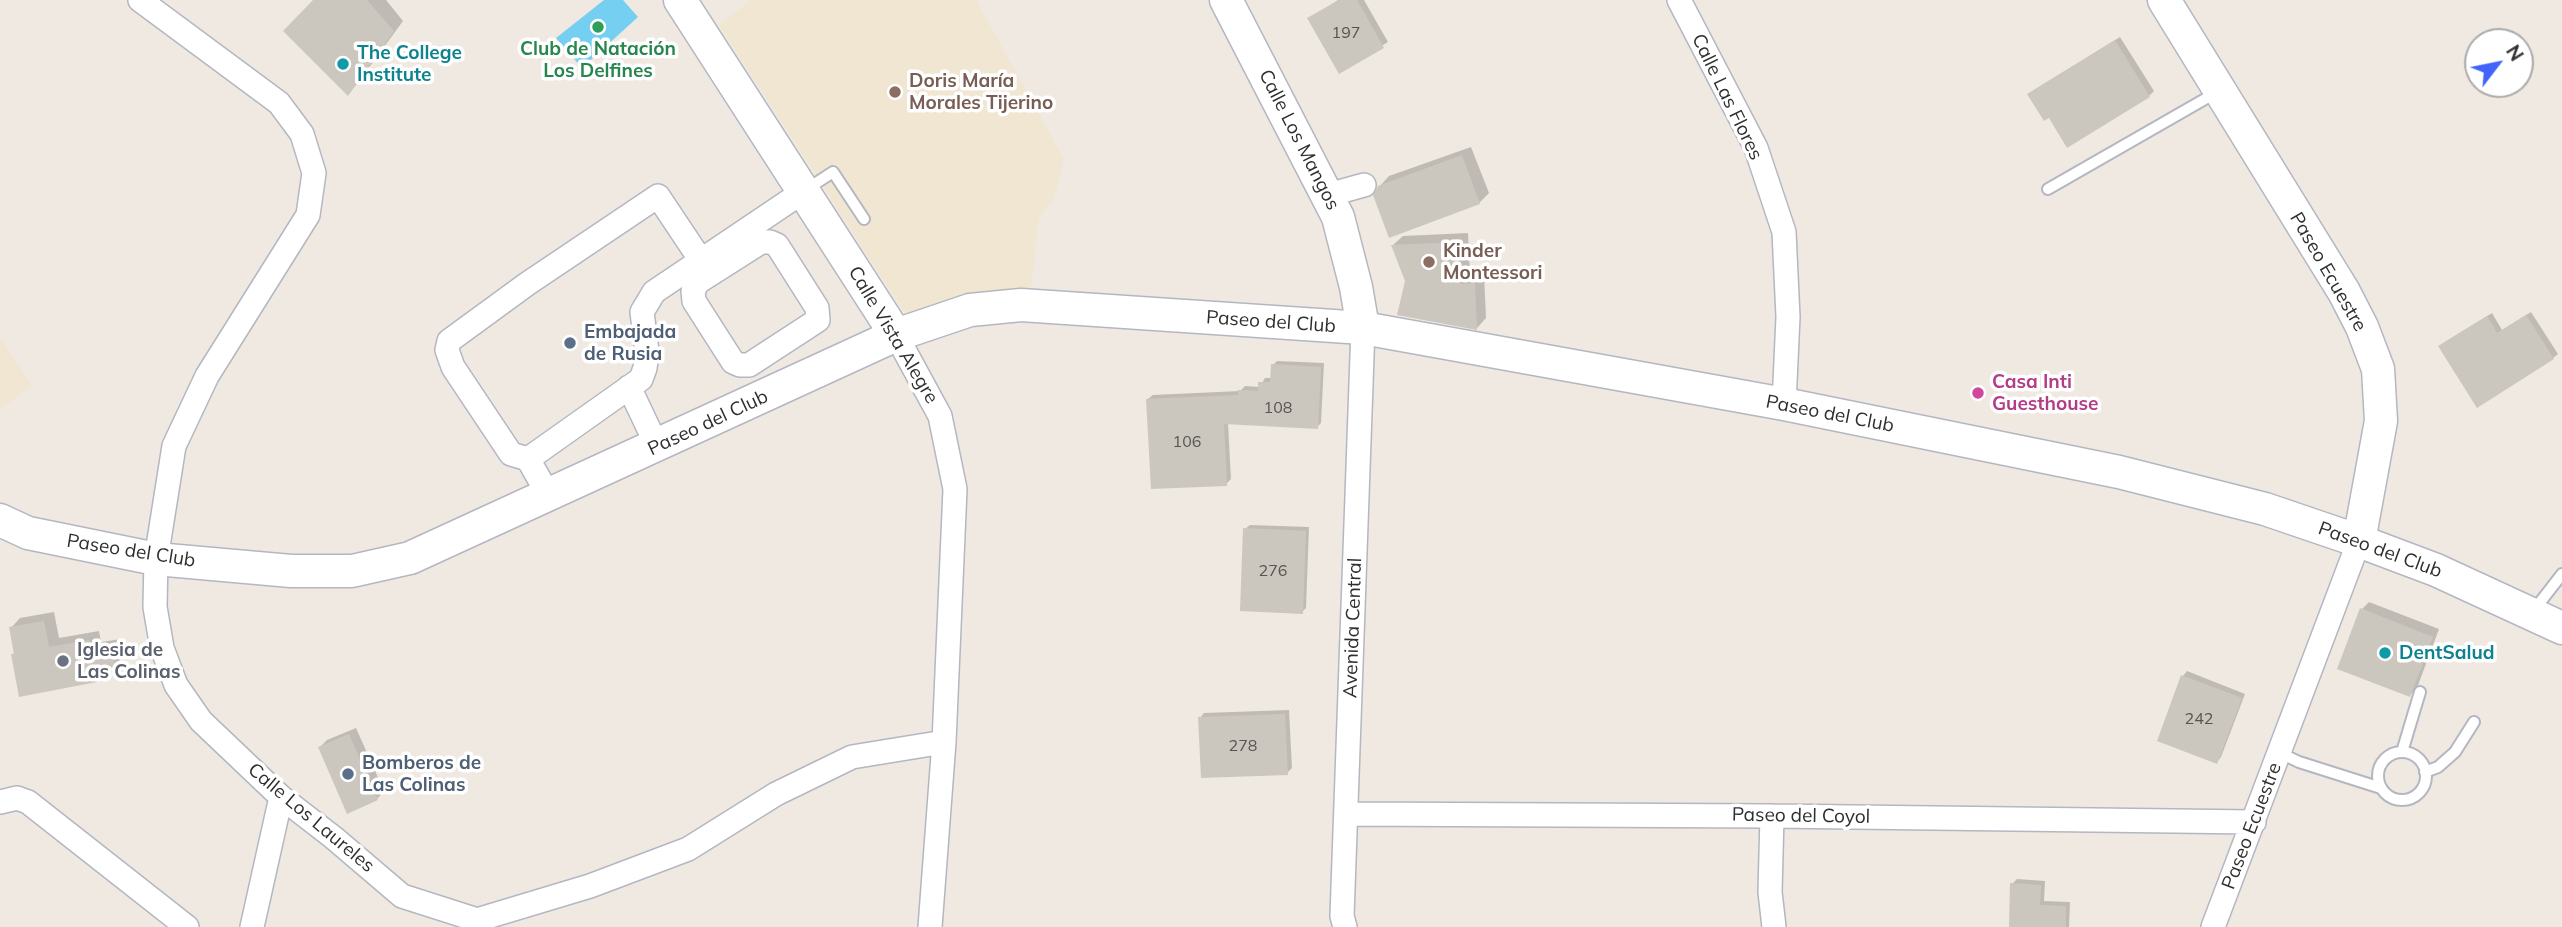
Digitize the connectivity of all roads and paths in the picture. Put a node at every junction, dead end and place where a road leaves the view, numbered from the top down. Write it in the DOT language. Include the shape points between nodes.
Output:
graph roads {
  1 [pos="140,0"];
  2 [pos="1678,0"];
  3 [pos="2164,0"];
  4 [pos="683,1"];
  5 [pos="1228,1"];
  6 [pos="2219,90"];
  7 [pos="1364,185"];
  8 [pos="2048,189"];
  9 [pos="804,191"];
  10 [pos="1328,195"];
  11 [pos="864,219"];
  12 [pos="706,267"];
  13 [pos="1363,328"];
  14 [pos="896,335"];
  15 [pos="629,387"];
  16 [pos="1784,404"];
  17 [pos="657,446"];
  18 [pos="528,459"];
  19 [pos="549,496"];
  20 [pos="0,520"];
  21 [pos="2359,541"];
  22 [pos="156,559"];
  23 [pos="2562,574"];
  24 [pos="2532,613"];
  25 [pos="2562,628"];
  26 [pos="2420,692"];
  27 [pos="2474,722"];
  28 [pos="944,742"];
  29 [pos="2402,752"];
  30 [pos="2280,753"];
  31 [pos="2425,772"];
  32 [pos="2381,788"];
  33 [pos="281,797"];
  34 [pos="0,802"];
  35 [pos="1347,814"];
  36 [pos="1773,816"];
  37 [pos="2254,822"];
  38 [pos="187,927"];
  39 [pos="251,927"];
  40 [pos="930,927"];
  41 [pos="1345,927"];
  42 [pos="1774,927"];
  43 [pos="2213,927"];
  1 -- 22 [label="street, Calle Los Laureles" via="279,103 302,134 314,173 308,215 207,376 174,446"];
  2 -- 16 [label="street, Calle Las Flores" via="1756,148 1784,232 1788,317"];
  3 -- 6 [label="street, Paseo Ecuestre"];
  4 -- 9 [label="street, Calle Vista Alegre"];
  5 -- 10 [label="street, Calle Los Mangos"];
  6 -- 8 [label="lane"];
  6 -- 21 [label="street, Paseo Ecuestre" via="2344,292 2378,369 2381,421"];
  7 -- 10 [label="street"];
  9 -- 11 [label="lane" via="833,172"];
  9 -- 12 [label="street"];
  9 -- 14 [label="street, Calle Vista Alegre"];
  10 -- 13 [label="street, Calle Los Mangos" via="1346,244"];
  12 -- 12 [label="street" via="693,290 694,301 733,362 749,365 818,320 817,308 777,245 761,242"];
  12 -- 15 [label="street" via="654,292 642,312 645,368 641,379"];
  12 -- 18 [label="street" via="658,196 449,341 453,366 511,454"];
  13 -- 14 [label="street, Paseo del Club" via="1021,306 970,310"];
  13 -- 16 [label="street, Paseo del Club"];
  13 -- 35 [label="street, Avenida Central"];
  14 -- 17 [label="street, Paseo del Club"];
  14 -- 28 [label="street, Calle Vista Alegre" via="940,416 956,489"];
  15 -- 17 [label="street"];
  15 -- 18 [label="street"];
  16 -- 21 [label="street, Paseo del Club" via="2119,472 2265,509"];
  17 -- 19 [label="street, Paseo del Club"];
  18 -- 19 [label="street"];
  19 -- 22 [label="street, Paseo del Club" via="410,558 352,571 291,571"];
  20 -- 22 [label="street, Paseo del Club" via="28,533"];
  21 -- 24 [label="street, Paseo del Club"];
  21 -- 30 [label="street, Paseo Ecuestre"];
  22 -- 33 [label="street, Calle Los Laureles" via="155,607 162,648 176,685 201,721"];
  23 -- 24 [label="lane"];
  24 -- 25 [label="street, Paseo del Club"];
  26 -- 29 [label="lane"];
  27 -- 31 [label="lane" via="2455,752"];
  28 -- 33 [label="street, Calle Los Laureles" via="852,757 776,794 688,849 590,886 477,920 402,896"];
  28 -- 40 [label="street, Calle Vista Alegre"];
  29 -- 31 [label="lane" via="2417,758"];
  29 -- 32 [label="lane" via="2386,757 2381,764"];
  30 -- 32 [label="lane"];
  30 -- 37 [label="street, Paseo Ecuestre"];
  31 -- 32 [label="lane" via="2422,788 2410,799 2393,799"];
  33 -- 39 [label="street"];
  34 -- 38 [label="street" via="17,798 28,802"];
  35 -- 36 [label="street, Paseo del Coyol"];
  35 -- 41 [label="street, Avenida Central"];
  36 -- 37 [label="street, Paseo del Coyol"];
  36 -- 42 [label="street" via="1770,892"];
  37 -- 43 [label="street, Paseo Ecuestre"];
}
